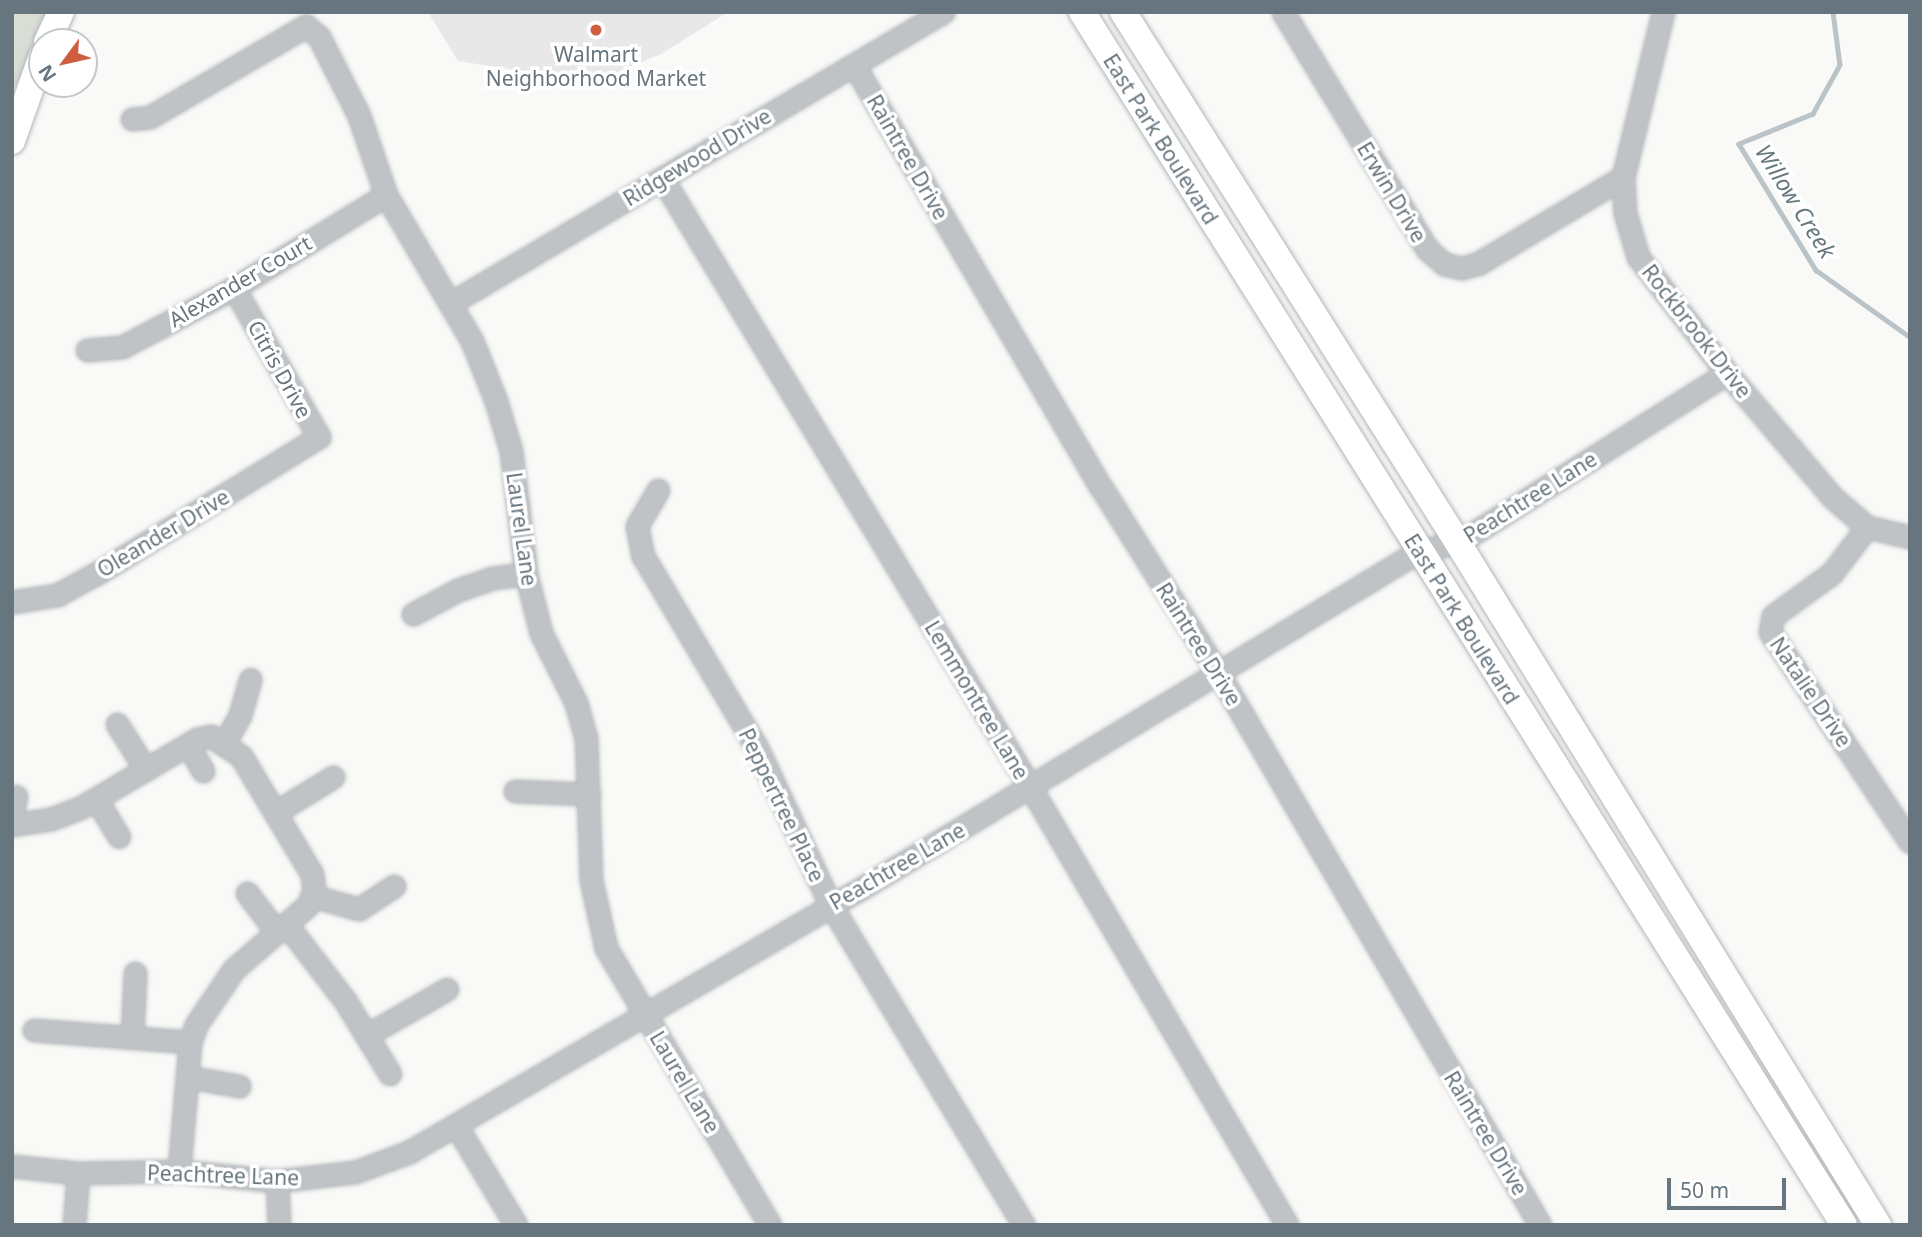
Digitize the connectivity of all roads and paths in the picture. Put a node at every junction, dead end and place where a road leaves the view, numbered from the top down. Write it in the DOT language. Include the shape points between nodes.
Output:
graph roads {
  1 [pos="61,12"];
  2 [pos="943,12"];
  3 [pos="1082,12"];
  4 [pos="1124,12"];
  5 [pos="1283,12"];
  6 [pos="1663,12"];
  7 [pos="54,28"];
  8 [pos="854,65"];
  9 [pos="28,95"];
  10 [pos="132,119"];
  11 [pos="12,141"];
  12 [pos="1623,177"];
  13 [pos="662,178"];
  14 [pos="386,195"];
  15 [pos="234,288"];
  16 [pos="451,303"];
  17 [pos="87,350"];
  18 [pos="1727,373"];
  19 [pos="307,446"];
  20 [pos="658,490"];
  21 [pos="1867,527"];
  22 [pos="1910,537"];
  23 [pos="1458,543"];
  24 [pos="1419,551"];
  25 [pos="526,574"];
  26 [pos="12,602"];
  27 [pos="413,614"];
  28 [pos="1217,671"];
  29 [pos="250,679"];
  30 [pos="117,724"];
  31 [pos="225,742"];
  32 [pos="188,745"];
  33 [pos="146,770"];
  34 [pos="203,771"];
  35 [pos="333,777"];
  36 [pos="1029,786"];
  37 [pos="515,791"];
  38 [pos="589,794"];
  39 [pos="96,799"];
  40 [pos="276,812"];
  41 [pos="12,825"];
  42 [pos="119,837"];
  43 [pos="1910,842"];
  44 [pos="394,886"];
  45 [pos="247,893"];
  46 [pos="312,897"];
  47 [pos="830,904"];
  48 [pos="281,928"];
  49 [pos="135,973"];
  50 [pos="447,989"];
  51 [pos="643,1012"];
  52 [pos="34,1030"];
  53 [pos="367,1035"];
  54 [pos="132,1037"];
  55 [pos="190,1042"];
  56 [pos="390,1074"];
  57 [pos="188,1077"];
  58 [pos="239,1086"];
  59 [pos="457,1127"];
  60 [pos="12,1166"];
  61 [pos="179,1171"];
  62 [pos="78,1173"];
  63 [pos="277,1181"];
  64 [pos="74,1225"];
  65 [pos="279,1225"];
  66 [pos="516,1225"];
  67 [pos="770,1225"];
  68 [pos="1024,1225"];
  69 [pos="1287,1225"];
  70 [pos="1540,1225"];
  71 [pos="1844,1225"];
  72 [pos="1878,1225"];
  1 -- 7 [label="main road"];
  2 -- 8 [label="street, Ridgewood Drive"];
  3 -- 24 [label="main road, East Park Boulevard"];
  4 -- 23 [label="main road, East Park Boulevard"];
  5 -- 12 [label="street, Erwin Drive" via="1427,249 1444,264 1462,268 1479,263"];
  6 -- 12 [label="street, Rockbrook Drive"];
  8 -- 13 [label="street, Ridgewood Drive"];
  8 -- 28 [label="street, Raintree Drive" via="1101,487"];
  9 -- 11 [label="main road"];
  10 -- 14 [label="street, Laurel Lane" via="149,117 306,26 319,37 359,116"];
  12 -- 18 [label="street, Rockbrook Drive" via="1625,213 1637,257"];
  13 -- 16 [label="street, Ridgewood Drive"];
  13 -- 36 [label="street, Lemmontree Lane"];
  14 -- 15 [label="street, Alexander Court"];
  14 -- 16 [label="street, Laurel Lane"];
  15 -- 17 [label="street, Alexander Court" via="122,346"];
  15 -- 19 [label="street, Citris Drive" via="319,437"];
  16 -- 25 [label="street, Laurel Lane" via="486,377 511,451"];
  18 -- 21 [label="street, Rockbrook Drive" via="1804,467"];
  18 -- 23 [label="street, Peachtree Lane"];
  19 -- 26 [label="street, Oleander Drive" via="57,595"];
  20 -- 47 [label="street, Peppertree Place" via="637,526 643,556 756,746"];
  21 -- 22 [label="street"];
  21 -- 43 [label="street, Natalie Drive" via="1832,573 1782,607 1769,626"];
  23 -- 24 [label="street, Peachtree Lane"];
  23 -- 72 [label="main road, East Park Boulevard"];
  24 -- 28 [label="street, Peachtree Lane"];
  24 -- 71 [label="main road, East Park Boulevard"];
  25 -- 27 [label="street" via="492,578 458,590"];
  25 -- 38 [label="street, Laurel Lane" via="541,633 576,702 586,738"];
  28 -- 36 [label="street, Peachtree Lane"];
  28 -- 70 [label="street, Raintree Drive"];
  29 -- 31 [label="street" via="240,715"];
  30 -- 33 [label="street"];
  31 -- 32 [label="street" via="211,736"];
  31 -- 40 [label="street" via="241,756"];
  32 -- 33 [label="street"];
  32 -- 34 [label="street"];
  33 -- 39 [label="street"];
  35 -- 40 [label="street"];
  36 -- 47 [label="street, Peachtree Lane"];
  36 -- 69 [label="street, Lemmontree Lane"];
  37 -- 38 [label="street"];
  38 -- 51 [label="street, Laurel Lane" via="596,909 606,948"];
  39 -- 41 [label="street" via="51,819"];
  39 -- 42 [label="street"];
  40 -- 46 [label="street" via="312,874"];
  44 -- 46 [label="street" via="359,909"];
  45 -- 48 [label="street"];
  46 -- 48 [label="street"];
  47 -- 51 [label="street, Peachtree Lane"];
  47 -- 68 [label="street, Peppertree Place"];
  48 -- 53 [label="street"];
  48 -- 55 [label="street" via="225,979 202,1012"];
  49 -- 54 [label="street"];
  50 -- 53 [label="street"];
  51 -- 59 [label="street, Peachtree Lane"];
  51 -- 67 [label="street, Laurel Lane"];
  52 -- 54 [label="street"];
  53 -- 56 [label="street"];
  54 -- 55 [label="street"];
  55 -- 57 [label="street"];
  57 -- 58 [label="street"];
  57 -- 61 [label="street"];
  59 -- 63 [label="street, Peachtree Lane" via="409,1153 355,1172"];
  59 -- 66 [label="street"];
  60 -- 62 [label="street, Peachtree Lane"];
  61 -- 62 [label="street, Peachtree Lane"];
  61 -- 63 [label="street, Peachtree Lane"];
  62 -- 64 [label="street"];
  63 -- 65 [label="street"];
}
